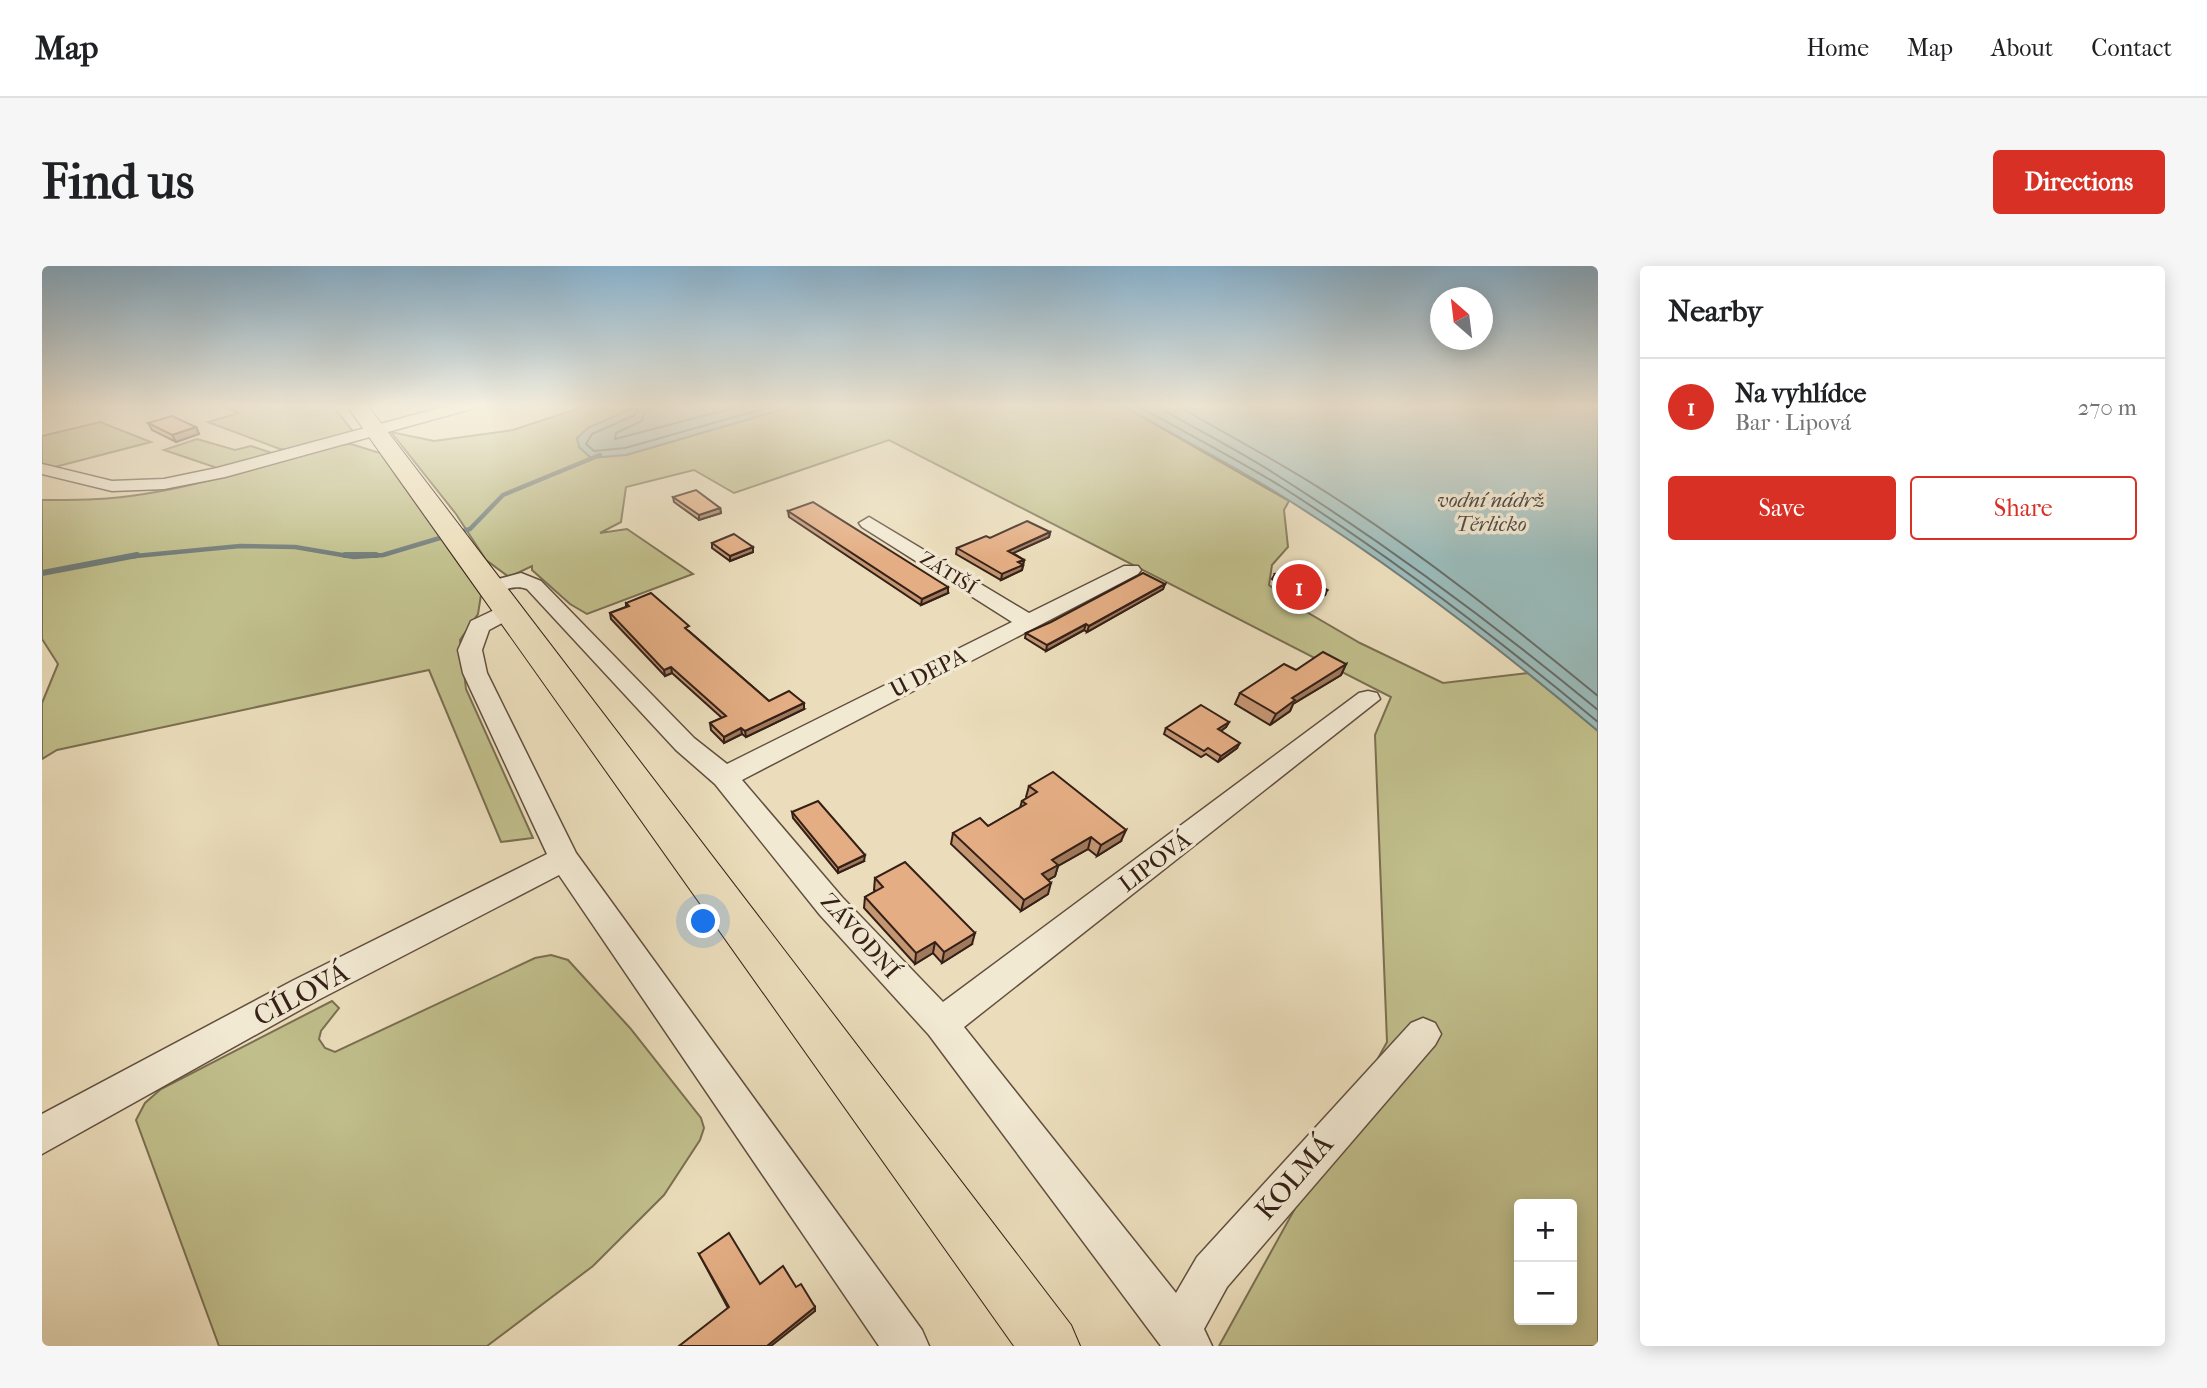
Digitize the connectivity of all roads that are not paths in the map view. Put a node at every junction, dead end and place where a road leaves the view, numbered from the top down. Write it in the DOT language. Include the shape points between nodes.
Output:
graph roads {
  1 [pos="264,456"];
  2 [pos="394,456"];
  3 [pos="42,469"];
  4 [pos="869,523"];
  5 [pos="1132,570"];
  6 [pos="498,598"];
  7 [pos="1027,622"];
  8 [pos="1368,699"];
  9 [pos="725,777"];
  10 [pos="564,859"];
  11 [pos="941,1024"];
  12 [pos="1423,1034"];
  13 [pos="42,1135"];
  14 [pos="1184,1338"];
  15 [pos="906,1346"];
  16 [pos="1050,1346"];
  1 -- 3 [label="street" via="219,473 164,484 112,486"];
  2 -- 6 [label="main road"];
  4 -- 7 [label="street, ZÁTIŠÍ"];
  5 -- 7 [label="street, U DEPA"];
  6 -- 9 [label="street, ZÁVODNÍ" via="521,579 534,585 685,744"];
  6 -- 10 [label="street, ZÁVODNÍ" via="470,650 475,673"];
  6 -- 16 [label="main road"];
  7 -- 9 [label="street, U DEPA"];
  8 -- 11 [label="street, LIPOVÁ"];
  9 -- 11 [label="street, ZÁVODNÍ" via="831,906"];
  10 -- 13 [label="street, CÍLOVÁ" via="306,990"];
  10 -- 15 [label="street, ZÁVODNÍ"];
  11 -- 14 [label="street, ZÁVODNÍ"];
  12 -- 14 [label="street, KOLMÁ" via="1212,1272"];
}
